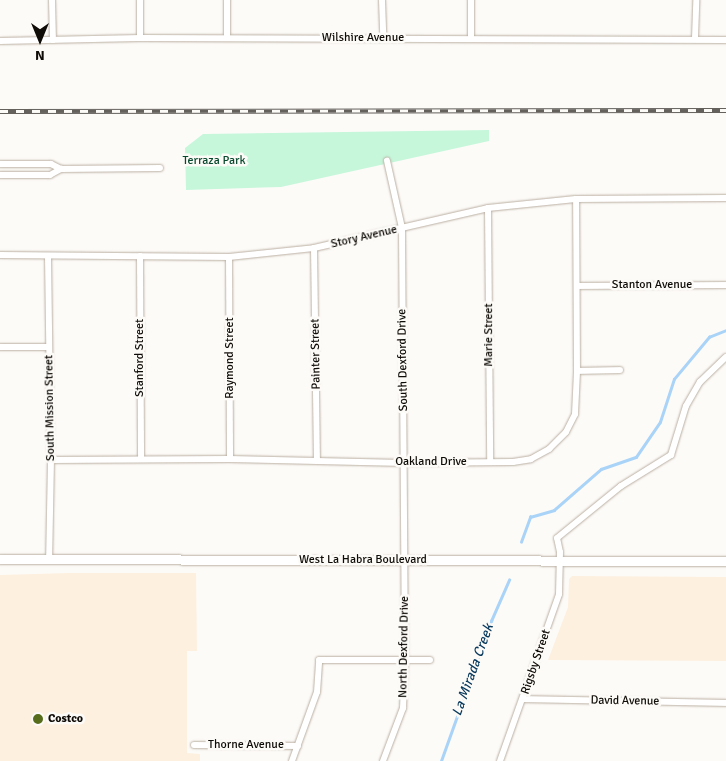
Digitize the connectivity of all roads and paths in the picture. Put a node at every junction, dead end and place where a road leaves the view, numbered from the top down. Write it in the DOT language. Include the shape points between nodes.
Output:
graph roads {
  1 [pos="52,0"];
  2 [pos="140,0"];
  3 [pos="227,0"];
  4 [pos="382,0"];
  5 [pos="470,0"];
  6 [pos="696,0"];
  7 [pos="140,38"];
  8 [pos="227,38"];
  9 [pos="383,38"];
  10 [pos="470,38"];
  11 [pos="696,38"];
  12 [pos="53,40"];
  13 [pos="726,40"];
  14 [pos="0,41"];
  15 [pos="387,161"];
  16 [pos="0,164"];
  17 [pos="160,168"];
  18 [pos="61,169"];
  19 [pos="0,175"];
  20 [pos="726,198"];
  21 [pos="576,199"];
  22 [pos="488,208"];
  23 [pos="402,228"];
  24 [pos="314,248"];
  25 [pos="0,255"];
  26 [pos="48,256"];
  27 [pos="140,256"];
  28 [pos="230,257"];
  29 [pos="726,285"];
  30 [pos="577,286"];
  31 [pos="0,347"];
  32 [pos="49,347"];
  33 [pos="726,357"];
  34 [pos="620,370"];
  35 [pos="577,371"];
  36 [pos="141,459"];
  37 [pos="230,459"];
  38 [pos="51,460"];
  39 [pos="317,460"];
  40 [pos="490,461"];
  41 [pos="404,462"];
  42 [pos="0,559"];
  43 [pos="50,560"];
  44 [pos="405,560"];
  45 [pos="560,560"];
  46 [pos="726,562"];
  47 [pos="405,660"];
  48 [pos="430,660"];
  49 [pos="523,700"];
  50 [pos="726,703"];
  51 [pos="194,745"];
  52 [pos="298,746"];
  53 [pos="292,761"];
  54 [pos="383,761"];
  55 [pos="500,761"];
  1 -- 12 [label="street"];
  2 -- 7 [label="street"];
  3 -- 8 [label="street"];
  4 -- 9 [label="street"];
  5 -- 10 [label="street"];
  6 -- 11 [label="street"];
  7 -- 8 [label="street, Wilshire Avenue"];
  7 -- 12 [label="street, Wilshire Avenue"];
  8 -- 9 [label="street, Wilshire Avenue"];
  9 -- 10 [label="street, Wilshire Avenue"];
  10 -- 11 [label="street, Wilshire Avenue"];
  11 -- 13 [label="street, Wilshire Avenue"];
  12 -- 14 [label="street, Wilshire Avenue"];
  15 -- 23 [label="street, South Dexford Drive"];
  16 -- 18 [label="street" via="51,164"];
  17 -- 18 [label="street"];
  18 -- 19 [label="street" via="50,175"];
  20 -- 21 [label="street, Story Avenue"];
  21 -- 22 [label="street, Story Avenue"];
  21 -- 30 [label="street, Oakland Drive"];
  22 -- 23 [label="street, Story Avenue"];
  22 -- 40 [label="street, Marie Street"];
  23 -- 24 [label="street, Story Avenue"];
  23 -- 41 [label="street, South Dexford Drive"];
  24 -- 28 [label="street, Story Avenue"];
  24 -- 39 [label="street, Painter Street"];
  25 -- 26 [label="street, Story Avenue"];
  26 -- 27 [label="street, Story Avenue"];
  26 -- 32 [label="street, South Mission Street"];
  27 -- 28 [label="street, Story Avenue"];
  27 -- 36 [label="street, Stanford Street"];
  28 -- 37 [label="street, Raymond Street"];
  29 -- 30 [label="street, Stanton Avenue"];
  30 -- 35 [label="street, Oakland Drive"];
  31 -- 32 [label="street"];
  32 -- 38 [label="street, South Mission Street"];
  33 -- 45 [label="street, Rigsby Street" via="700,382 686,406 671,455 621,486 557,538"];
  34 -- 35 [label="street"];
  35 -- 40 [label="street, Oakland Drive" via="574,414 566,432 531,459"];
  36 -- 37 [label="street, Oakland Drive"];
  36 -- 38 [label="street, Oakland Drive"];
  37 -- 39 [label="street, Oakland Drive"];
  38 -- 43 [label="street, South Mission Street"];
  39 -- 41 [label="street, Oakland Drive"];
  40 -- 41 [label="street, Oakland Drive"];
  41 -- 44 [label="street, South Dexford Drive"];
  42 -- 43 [label="main road, West La Habra Boulevard"];
  43 -- 44 [label="main road, West La Habra Boulevard"];
  44 -- 45 [label="main road, West La Habra Boulevard"];
  44 -- 47 [label="street, North Dexford Drive"];
  45 -- 46 [label="main road, West La Habra Boulevard"];
  45 -- 49 [label="street, Rigsby Street" via="559,594"];
  47 -- 48 [label="street"];
  47 -- 52 [label="street" via="318,660 317,692"];
  47 -- 54 [label="street, North Dexford Drive" via="404,708"];
  49 -- 50 [label="street, David Avenue"];
  49 -- 55 [label="street, Rigsby Street"];
  51 -- 52 [label="street, Thorne Avenue"];
  52 -- 53 [label="street"];
}
